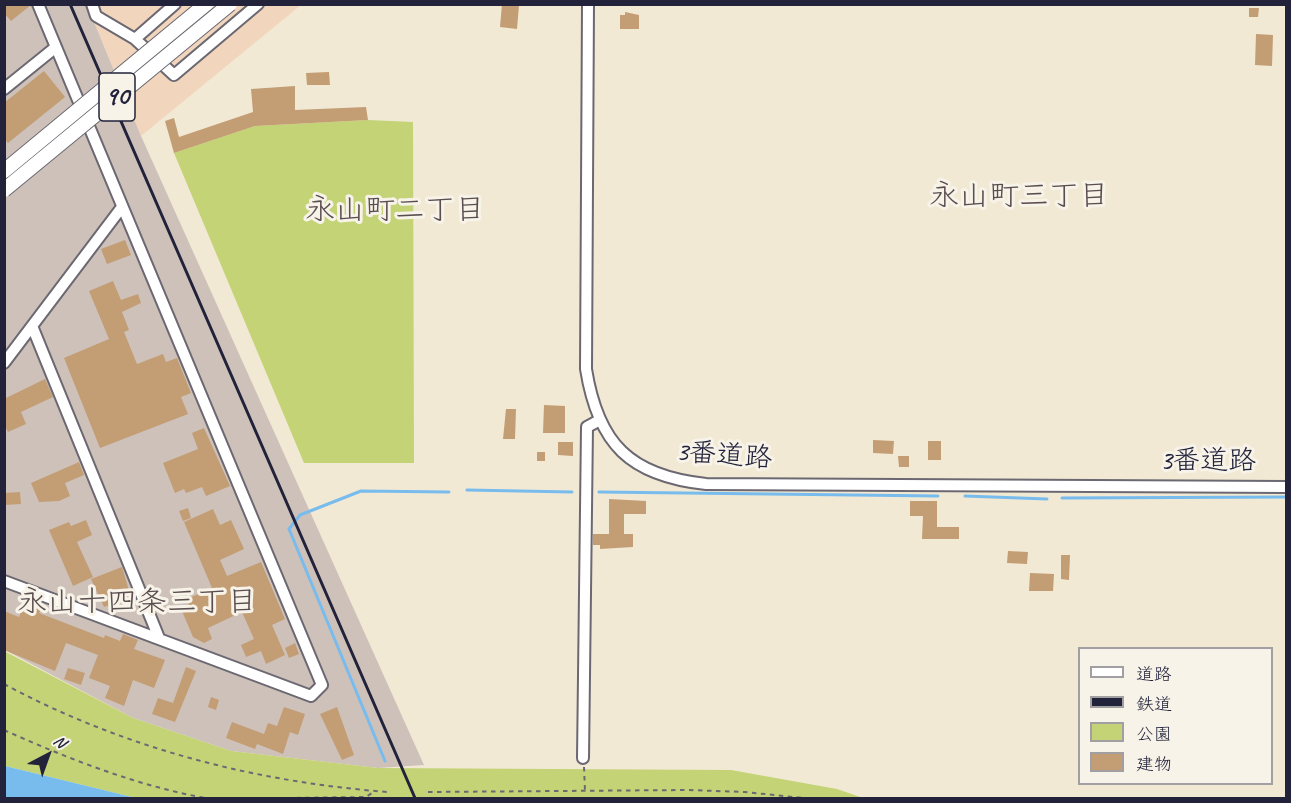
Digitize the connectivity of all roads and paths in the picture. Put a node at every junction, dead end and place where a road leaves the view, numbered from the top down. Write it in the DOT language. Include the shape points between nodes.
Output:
graph roads {
  1 [pos="38,4"];
  2 [pos="92,4"];
  3 [pos="175,4"];
  4 [pos="206,4"];
  5 [pos="231,4"];
  6 [pos="258,4"];
  7 [pos="588,4"];
  8 [pos="135,39"];
  9 [pos="56,47"];
  10 [pos="4,89"];
  11 [pos="4,171"];
  12 [pos="4,190"];
  13 [pos="122,207"];
  14 [pos="32,326"];
  15 [pos="4,363"];
  16 [pos="598,421"];
  17 [pos="1287,487"];
  18 [pos="4,581"];
  19 [pos="159,638"];
  20 [pos="4,684"];
  21 [pos="4,730"];
  22 [pos="583,758"];
  23 [pos="585,773"];
  24 [pos="375,791"];
  25 [pos="585,791"];
  26 [pos="388,792"];
  27 [pos="428,792"];
  28 [pos="205,798"];
  29 [pos="287,798"];
  30 [pos="798,798"];
  31 [pos="803,798"];
  1 -- 9 [label="street"];
  2 -- 8 [label="street" via="96,16"];
  3 -- 8 [label="street"];
  4 -- 11 [label="main road, 90, bridge"];
  5 -- 12 [label="main road, 90, bridge"];
  6 -- 8 [label="street" via="174,75"];
  7 -- 16 [label="street, 3番道路" via="586,369"];
  9 -- 10 [label="street"];
  9 -- 13 [label="street"];
  13 -- 14 [label="street"];
  13 -- 19 [label="street" via="322,686 311,696"];
  14 -- 15 [label="street"];
  14 -- 19 [label="street"];
  16 -- 17 [label="street, 3番道路" via="615,445 635,462 656,474 706,484"];
  16 -- 22 [label="street" via="587,427"];
  18 -- 19 [label="street"];
  20 -- 24 [label="path" via="80,721 198,760 273,779"];
  21 -- 28 [label="path" via="99,769"];
  23 -- 25 [label="path"];
  24 -- 26 [label="path"];
  24 -- 29 [label="path" via="366,796"];
  25 -- 27 [label="path"];
  25 -- 30 [label="path" via="745,792"];
  30 -- 31 [label="path"];
}
